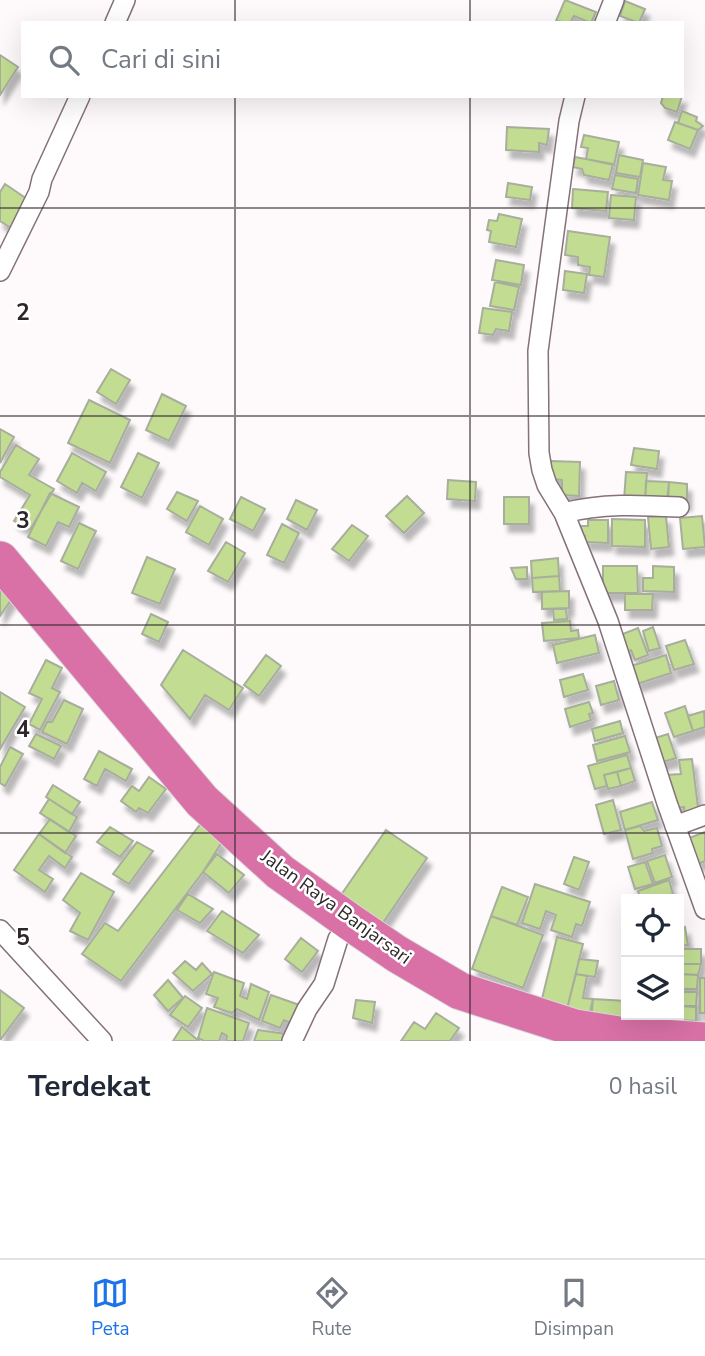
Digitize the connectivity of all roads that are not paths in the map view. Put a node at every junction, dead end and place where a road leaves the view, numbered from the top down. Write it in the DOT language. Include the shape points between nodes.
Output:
graph roads {
  1 [pos="125,0"];
  2 [pos="614,0"];
  3 [pos="116,21"];
  4 [pos="606,21"];
  5 [pos="79,98"];
  6 [pos="575,98"];
  7 [pos="0,271"];
  8 [pos="679,507"];
  9 [pos="564,513"];
  10 [pos="0,560"];
  11 [pos="705,815"];
  12 [pos="675,826"];
  13 [pos="705,909"];
  14 [pos="350,922"];
  15 [pos="0,930"];
  16 [pos="574,1034"];
  17 [pos="102,1041"];
  18 [pos="292,1041"];
  19 [pos="705,1041"];
  1 -- 3 [label="street"];
  2 -- 4 [label="street"];
  5 -- 7 [label="street"];
  6 -- 9 [label="street" via="538,351 539,453 547,485"];
  8 -- 9 [label="street" via="613,506"];
  9 -- 12 [label="street" via="608,621"];
  10 -- 14 [label="highway, Jalan Raya Banjarsari" via="202,801 281,872"];
  11 -- 12 [label="street"];
  12 -- 13 [label="street"];
  14 -- 16 [label="highway, Jalan Raya Banjarsari" via="460,990"];
  14 -- 18 [label="street" via="338,939 324,984"];
  15 -- 17 [label="street"];
  16 -- 19 [label="highway, Jalan Raya Banjarsari"];
}
